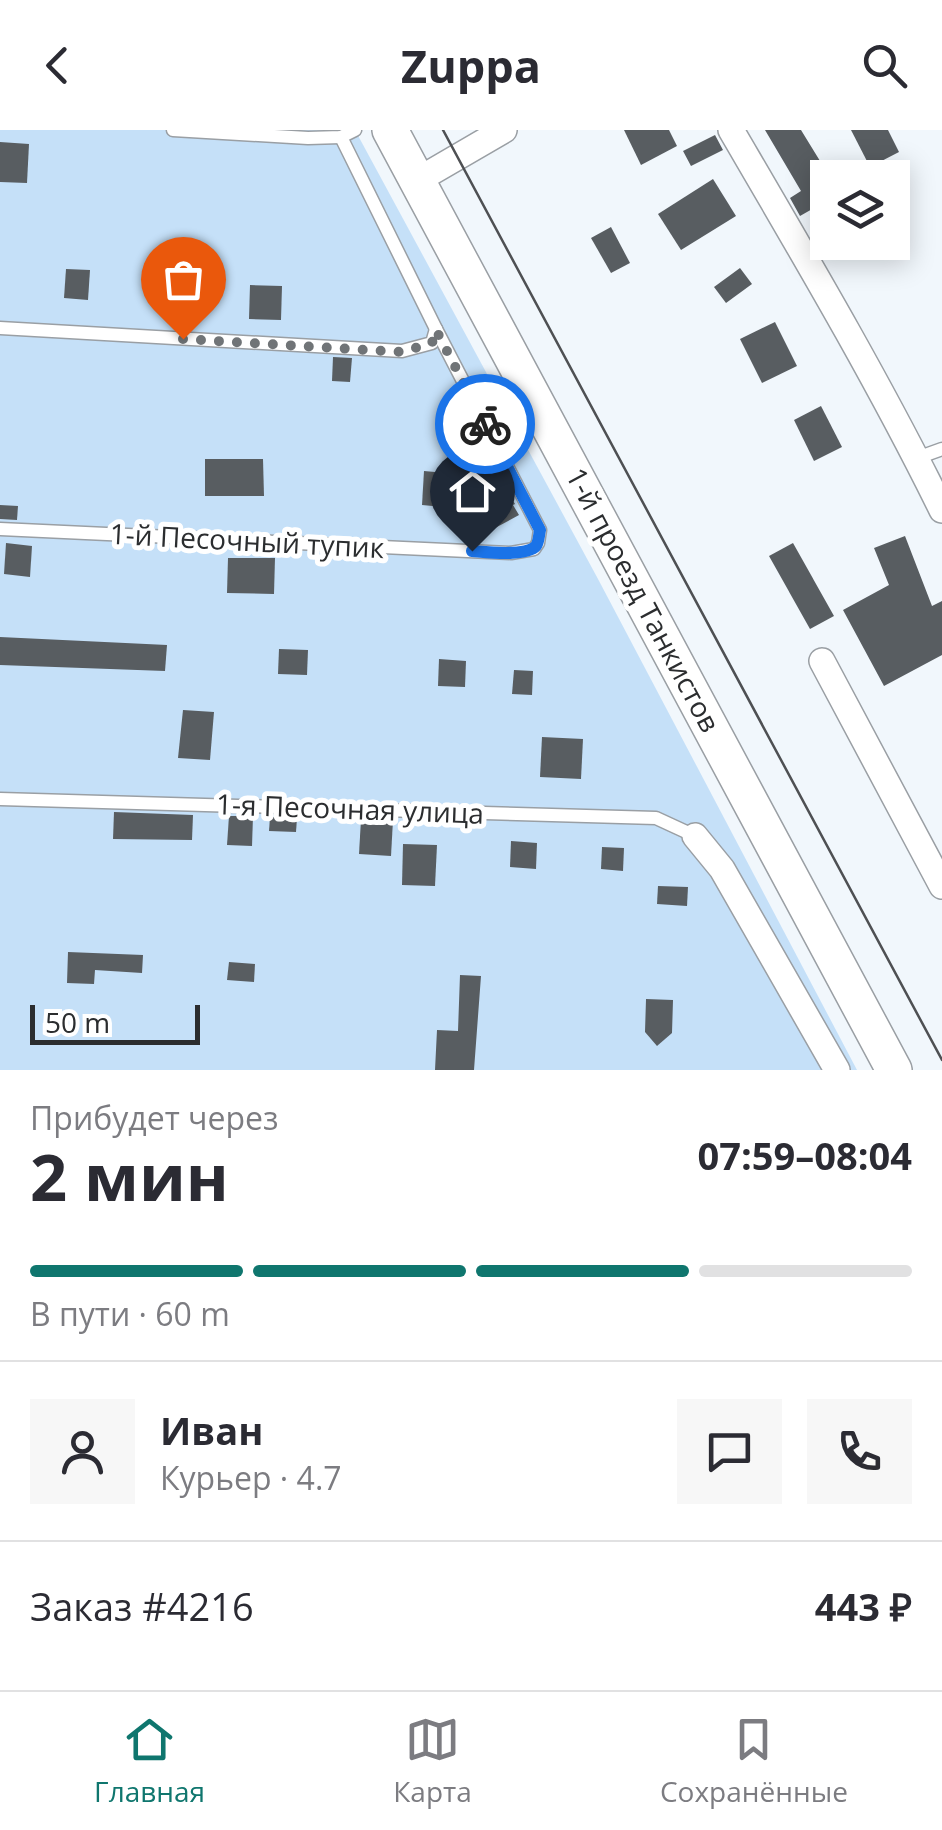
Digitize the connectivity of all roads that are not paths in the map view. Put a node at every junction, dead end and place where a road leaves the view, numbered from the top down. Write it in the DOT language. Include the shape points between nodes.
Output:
graph roads {
  1 [pos="173,130"];
  2 [pos="355,130"];
  3 [pos="390,130"];
  4 [pos="504,130"];
  5 [pos="730,130"];
  6 [pos="341,137"];
  7 [pos="418,180"];
  8 [pos="0,328"];
  9 [pos="436,330"];
  10 [pos="942,449"];
  11 [pos="916,458"];
  12 [pos="942,510"];
  13 [pos="0,530"];
  14 [pos="822,661"];
  15 [pos="0,799"];
  16 [pos="695,836"];
  17 [pos="942,886"];
  18 [pos="837,1070"];
  19 [pos="894,1070"];
  1 -- 6 [label="lane"];
  2 -- 6 [label="lane"];
  3 -- 7 [label="main road, 1-й проезд Танкистов"];
  4 -- 7 [label="street"];
  5 -- 11 [label="street"];
  6 -- 9 [label="lane"];
  7 -- 19 [label="main road, 1-й проезд Танкистов"];
  8 -- 9 [label="lane" via="402,352 432,343"];
  9 -- 13 [label="lane, 1-й Песочный тупик" via="540,530 534,548 511,553"];
  10 -- 11 [label="lane"];
  11 -- 12 [label="street"];
  14 -- 17 [label="street"];
  15 -- 16 [label="lane, 1-я Песочная улица" via="656,818"];
  16 -- 18 [label="street" via="722,870"];
}
